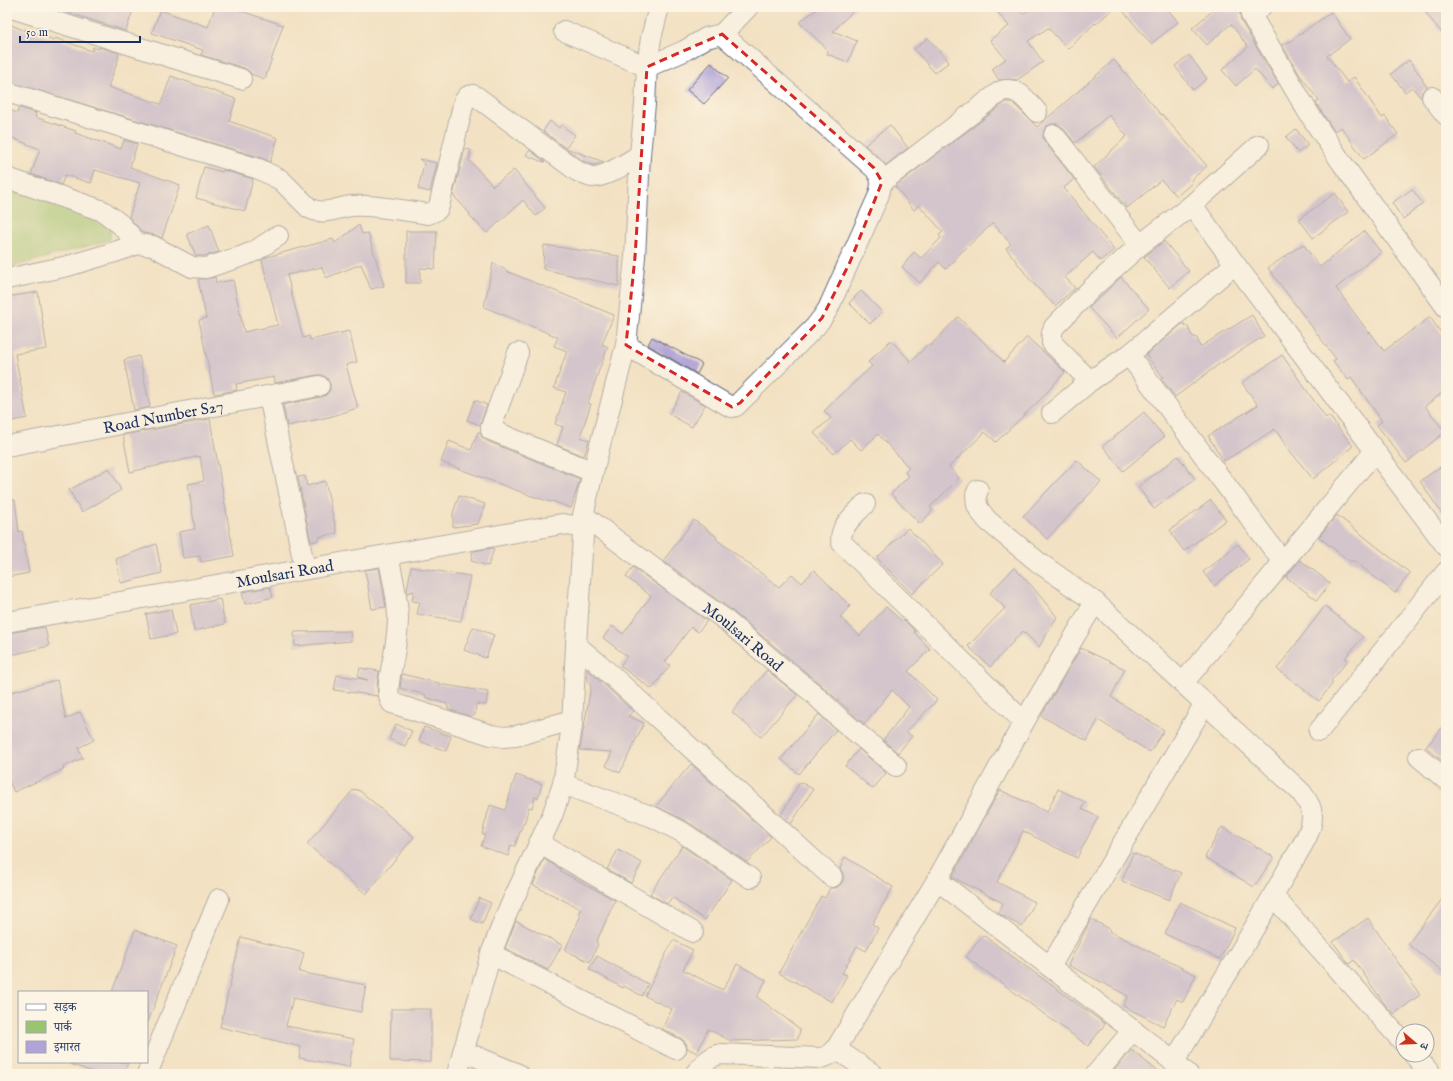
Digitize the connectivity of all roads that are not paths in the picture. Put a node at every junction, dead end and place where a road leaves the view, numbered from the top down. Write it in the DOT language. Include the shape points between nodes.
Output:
graph roads {
  1 [pos="8,7"];
  2 [pos="659,7"];
  3 [pos="748,7"];
  4 [pos="1261,7"];
  5 [pos="564,32"];
  6 [pos="722,34"];
  7 [pos="647,67"];
  8 [pos="241,78"];
  9 [pos="7,92"];
  10 [pos="1432,97"];
  11 [pos="1037,112"];
  12 [pos="1446,114"];
  13 [pos="1054,135"];
  14 [pos="1259,145"];
  15 [pos="640,155"];
  16 [pos="7,178"];
  17 [pos="882,182"];
  18 [pos="1192,205"];
  19 [pos="278,236"];
  20 [pos="138,244"];
  21 [pos="1140,245"];
  22 [pos="1235,264"];
  23 [pos="7,280"];
  24 [pos="1446,307"];
  25 [pos="626,345"];
  26 [pos="518,353"];
  27 [pos="1129,355"];
  28 [pos="1090,381"];
  29 [pos="319,386"];
  30 [pos="268,396"];
  31 [pos="1052,413"];
  32 [pos="7,446"];
  33 [pos="1375,451"];
  34 [pos="593,472"];
  35 [pos="978,490"];
  36 [pos="865,504"];
  37 [pos="575,523"];
  38 [pos="1446,546"];
  39 [pos="388,555"];
  40 [pos="1283,562"];
  41 [pos="305,569"];
  42 [pos="1446,572"];
  43 [pos="1095,602"];
  44 [pos="7,622"];
  45 [pos="576,645"];
  46 [pos="1183,683"];
  47 [pos="1205,703"];
  48 [pos="572,720"];
  49 [pos="1024,722"];
  50 [pos="1319,731"];
  51 [pos="1419,756"];
  52 [pos="896,766"];
  53 [pos="1446,780"];
  54 [pos="563,784"];
  55 [pos="539,843"];
  56 [pos="832,877"];
  57 [pos="750,878"];
  58 [pos="937,880"];
  59 [pos="1273,896"];
  60 [pos="219,900"];
  61 [pos="693,932"];
  62 [pos="491,954"];
  63 [pos="1050,967"];
  64 [pos="1133,1030"];
  65 [pos="1395,1033"];
  66 [pos="676,1049"];
  67 [pos="836,1049"];
  68 [pos="463,1051"];
  69 [pos="1421,1063"];
  70 [pos="1181,1068"];
  71 [pos="148,1074"];
  72 [pos="457,1074"];
  73 [pos="518,1074"];
  74 [pos="695,1074"];
  75 [pos="873,1074"];
  76 [pos="1096,1074"];
  77 [pos="1431,1074"];
  1 -- 8 [label="street"];
  2 -- 7 [label="street"];
  3 -- 6 [label="street"];
  4 -- 24 [label="street" via="1251,15 1308,112"];
  5 -- 7 [label="street"];
  6 -- 7 [label="street" via="706,38"];
  6 -- 17 [label="street" via="874,168"];
  7 -- 15 [label="street"];
  9 -- 15 [label="street" via="259,169 281,180 309,208 324,212 361,206 428,214 436,210 464,101 473,95 586,175 602,176"];
  10 -- 12 [label="street"];
  11 -- 17 [label="street" via="1019,93 1010,90 1000,91"];
  13 -- 21 [label="street"];
  14 -- 18 [label="street"];
  15 -- 25 [label="street" via="635,257"];
  16 -- 20 [label="street" via="103,211 120,224"];
  17 -- 25 [label="street" via="878,197 828,309 815,327 736,406 729,406"];
  18 -- 21 [label="street"];
  18 -- 22 [label="street"];
  19 -- 20 [label="street" via="255,251 206,268 192,267 154,246"];
  20 -- 23 [label="street" via="68,266"];
  21 -- 28 [label="street" via="1093,287 1052,332 1052,343"];
  22 -- 27 [label="street"];
  22 -- 33 [label="street"];
  25 -- 34 [label="street"];
  26 -- 34 [label="street" via="491,426 492,430"];
  27 -- 28 [label="street"];
  27 -- 40 [label="street"];
  28 -- 31 [label="street"];
  29 -- 30 [label="street, Road Number S27"];
  30 -- 32 [label="street, Road Number S27"];
  30 -- 41 [label="street"];
  33 -- 38 [label="street"];
  33 -- 40 [label="street"];
  34 -- 37 [label="street"];
  35 -- 43 [label="street" via="975,501 988,521 1038,562"];
  36 -- 49 [label="street" via="843,529 842,543"];
  37 -- 39 [label="street, Moulsari Road"];
  37 -- 45 [label="street" via="583,536"];
  37 -- 52 [label="street, Moulsari Road" via="676,585 723,618"];
  39 -- 41 [label="street, Moulsari Road"];
  39 -- 48 [label="street" via="398,618 388,697 392,703 504,737"];
  40 -- 46 [label="street"];
  41 -- 44 [label="street, Moulsari Road"];
  42 -- 50 [label="street"];
  43 -- 46 [label="street"];
  43 -- 49 [label="street"];
  45 -- 48 [label="street"];
  45 -- 56 [label="street"];
  46 -- 47 [label="street"];
  47 -- 59 [label="street" via="1301,792 1308,802 1312,816 1310,827"];
  47 -- 63 [label="street"];
  48 -- 54 [label="street" via="571,742"];
  49 -- 58 [label="street"];
  51 -- 53 [label="street"];
  54 -- 55 [label="street"];
  54 -- 57 [label="street" via="653,817 682,832"];
  55 -- 61 [label="street"];
  55 -- 62 [label="street"];
  58 -- 63 [label="street"];
  58 -- 67 [label="street"];
  59 -- 65 [label="street"];
  59 -- 70 [label="street"];
  60 -- 71 [label="street"];
  62 -- 66 [label="street"];
  62 -- 68 [label="street"];
  63 -- 64 [label="street"];
  64 -- 70 [label="street"];
  64 -- 76 [label="street"];
  67 -- 74 [label="street" via="826,1057 820,1058 715,1055"];
  67 -- 75 [label="street"];
  68 -- 72 [label="street"];
  68 -- 73 [label="street"];
  69 -- 77 [label="street"];
}
